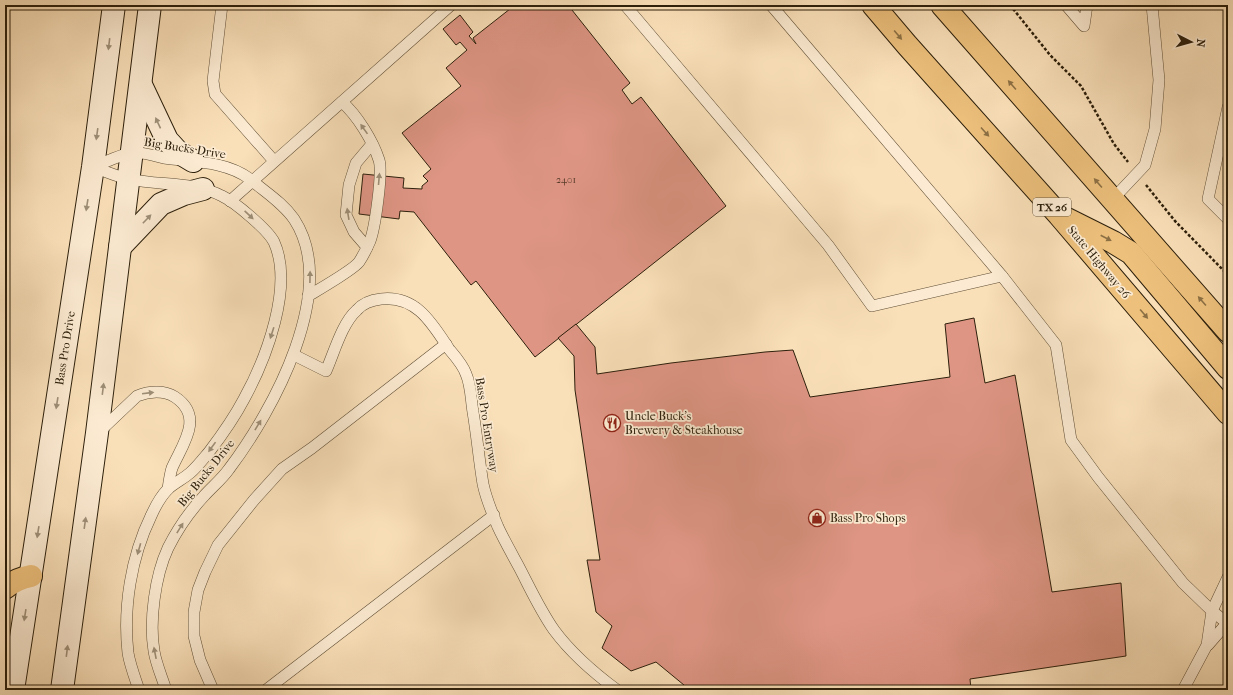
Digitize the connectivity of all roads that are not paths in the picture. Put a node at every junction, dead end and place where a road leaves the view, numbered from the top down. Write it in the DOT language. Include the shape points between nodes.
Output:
graph roads {
  1 [pos="114,5"];
  2 [pos="150,5"];
  3 [pos="222,5"];
  4 [pos="451,5"];
  5 [pos="625,5"];
  6 [pos="771,5"];
  7 [pos="873,5"];
  8 [pos="942,5"];
  9 [pos="1066,5"];
  10 [pos="1087,5"];
  11 [pos="1152,5"];
  12 [pos="141,85"];
  13 [pos="342,102"];
  14 [pos="1228,107"];
  15 [pos="372,144"];
  16 [pos="132,152"];
  17 [pos="193,161"];
  18 [pos="274,161"];
  19 [pos="93,167"];
  20 [pos="129,179"];
  21 [pos="252,181"];
  22 [pos="203,188"];
  23 [pos="1113,199"];
  24 [pos="230,201"];
  25 [pos="1059,215"];
  26 [pos="1228,219"];
  27 [pos="120,247"];
  28 [pos="367,247"];
  29 [pos="1002,276"];
  30 [pos="308,296"];
  31 [pos="1228,331"];
  32 [pos="446,344"];
  33 [pos="294,355"];
  34 [pos="1228,368"];
  35 [pos="1228,413"];
  36 [pos="97,434"];
  37 [pos="168,489"];
  38 [pos="494,515"];
  39 [pos="31,576"];
  40 [pos="1228,577"];
  41 [pos="5,588"];
  42 [pos="1212,611"];
  43 [pos="1227,622"];
  44 [pos="1208,645"];
  45 [pos="13,690"];
  46 [pos="62,690"];
  47 [pos="139,690"];
  48 [pos="166,690"];
  49 [pos="213,690"];
  50 [pos="266,690"];
  51 [pos="617,690"];
  52 [pos="1183,690"];
  1 -- 19 [label="main road, Bass Pro Drive, one-way"];
  2 -- 12 [label="main road"];
  3 -- 18 [label="lane" via="213,81 215,94"];
  4 -- 13 [label="lane"];
  5 -- 29 [label="lane" via="828,245 872,306"];
  6 -- 29 [label="lane"];
  7 -- 25 [label="main road, State Highway 26 / TX 26, one-way"];
  23 -- 8 [label="main road, one-way"];
  9 -- 10 [label="lane" via="1084,26"];
  11 -- 23 [label="lane" via="1159,80 1155,129 1146,165"];
  12 -- 16 [label="main road"];
  17 -- 12 [label="main road, one-way" via="178,152 167,140"];
  15 -- 13 [label="lane, one-way"];
  13 -- 18 [label="lane"];
  14 -- 26 [label="lane" via="1208,199"];
  28 -- 15 [label="lane, one-way" via="376,216 380,175 380,161"];
  28 -- 15 [label="lane, one-way" via="354,232 346,215 349,185 356,163"];
  16 -- 17 [label="lane, Big Bucks Drive"];
  16 -- 19 [label="lane, Big Bucks Drive"];
  16 -- 20 [label="main road"];
  17 -- 21 [label="lane, Big Bucks Drive" via="227,167"];
  18 -- 21 [label="lane"];
  19 -- 20 [label="lane, Big Bucks Drive"];
  19 -- 39 [label="main road, Bass Pro Drive, one-way"];
  20 -- 22 [label="lane, Big Bucks Drive"];
  20 -- 27 [label="main road"];
  21 -- 24 [label="lane"];
  30 -- 21 [label="lane, Big Bucks Drive, one-way" via="311,279 310,260 302,233 284,207"];
  22 -- 24 [label="lane, Big Bucks Drive"];
  27 -- 22 [label="main road, one-way" via="161,204"];
  31 -- 23 [label="main road, one-way"];
  24 -- 37 [label="lane, Big Bucks Drive, one-way" via="270,234 280,257 281,290 275,323 258,370 234,416 209,452 191,472"];
  25 -- 34 [label="main road, one-way" via="1131,254"];
  25 -- 35 [label="main road, State Highway 26 / TX 26, one-way"];
  36 -- 27 [label="main road, one-way"];
  28 -- 30 [label="lane" via="358,264"];
  29 -- 42 [label="lane" via="1056,345 1071,440 1183,583"];
  30 -- 33 [label="lane, Big Bucks Drive"];
  32 -- 33 [label="lane, Bass Pro Entryway" via="415,306 389,298 365,303 351,315 326,371"];
  32 -- 38 [label="lane, Bass Pro Entryway" via="466,373 483,485"];
  32 -- 49 [label="lane" via="282,469 218,545 198,590 194,612 194,636 200,660"];
  48 -- 33 [label="lane, Big Bucks Drive, one-way" via="154,650 152,624 160,570 166,553 190,512 221,480 242,450 275,396"];
  36 -- 37 [label="lane, one-way" via="137,396 144,393 161,392 180,400 189,417 189,431 172,469"];
  46 -- 36 [label="main road, one-way"];
  37 -- 47 [label="lane, Big Bucks Drive, one-way" via="158,502 144,531 131,577 127,615 128,654"];
  38 -- 50 [label="lane"];
  38 -- 51 [label="lane, Bass Pro Entryway" via="528,586 554,630 584,662"];
  39 -- 41 [label="main road" via="20,578"];
  39 -- 45 [label="main road, Bass Pro Drive, one-way"];
  40 -- 42 [label="lane"];
  42 -- 43 [label="lane"];
  42 -- 44 [label="lane"];
  43 -- 44 [label="lane"];
  44 -- 52 [label="lane"];
}
